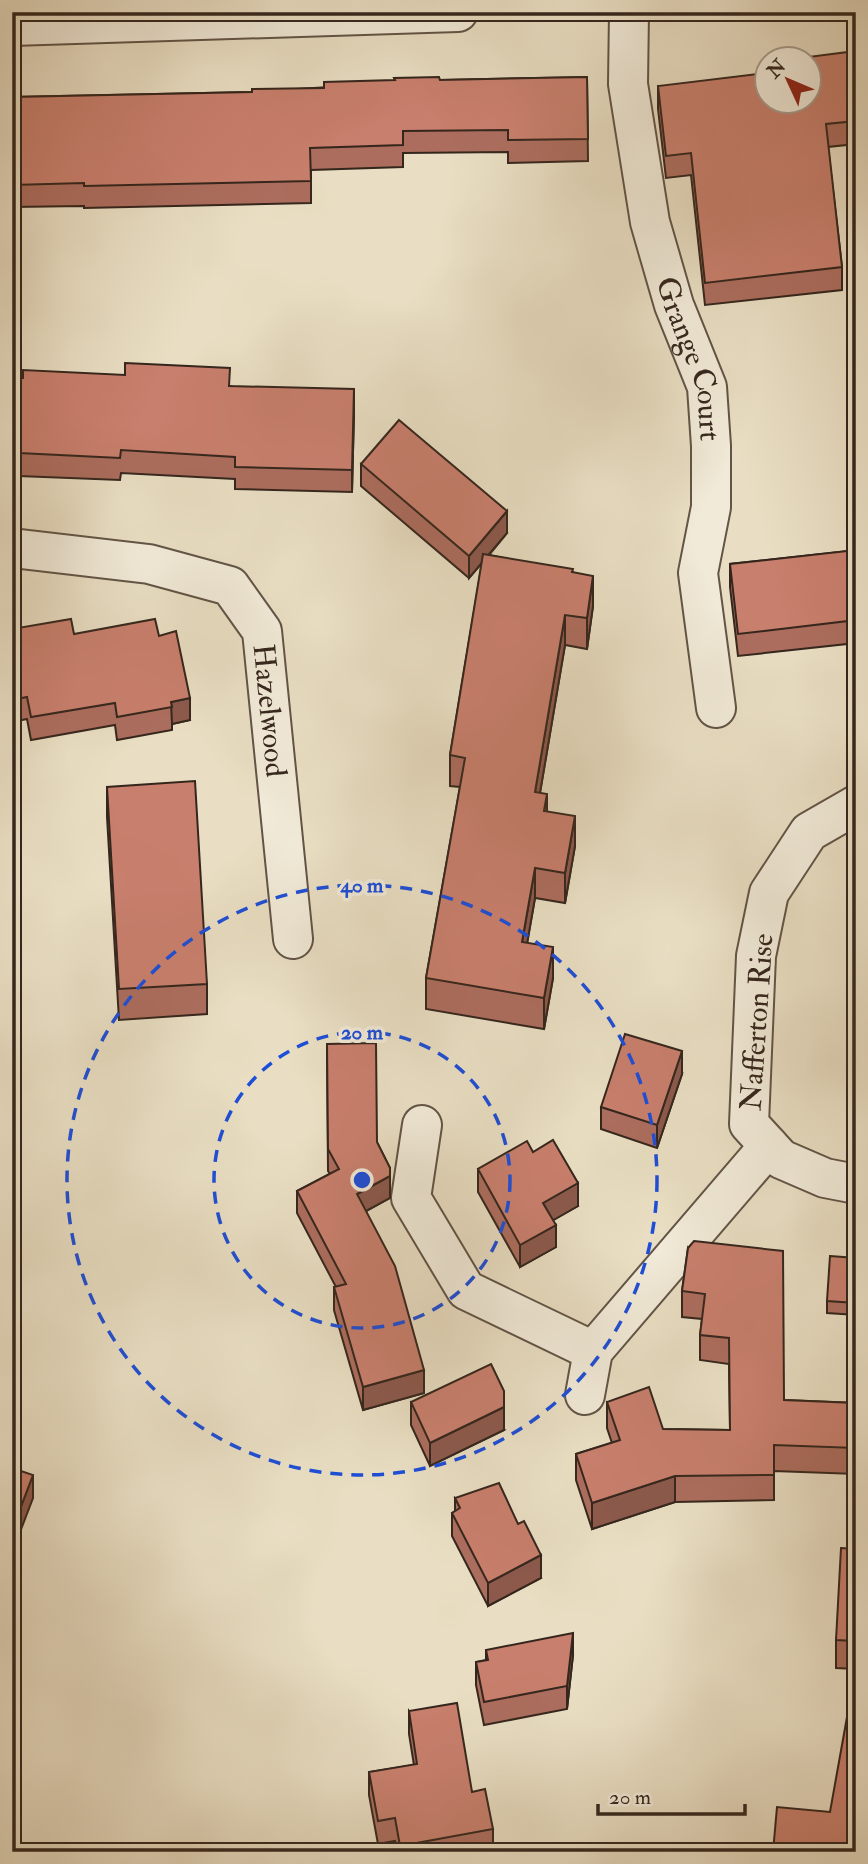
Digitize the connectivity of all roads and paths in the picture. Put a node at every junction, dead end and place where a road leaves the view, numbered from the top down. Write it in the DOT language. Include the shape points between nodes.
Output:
graph roads {
  1 [pos="458,12"];
  2 [pos="629,12"];
  3 [pos="12,26"];
  4 [pos="12,548"];
  5 [pos="716,708"];
  6 [pos="856,805"];
  7 [pos="293,939"];
  8 [pos="422,1125"];
  9 [pos="769,1146"];
  10 [pos="856,1184"];
  11 [pos="593,1351"];
  12 [pos="585,1395"];
  1 -- 3 [label="street"];
  2 -- 5 [label="street, Grange Court" via="628,84 650,222 674,305 707,387 711,507 698,573"];
  4 -- 7 [label="street, Hazelwood" via="149,564 230,586 262,631"];
  6 -- 9 [label="street, Nafferton Rise" via="809,832 769,892 756,956 749,1124"];
  8 -- 11 [label="street" via="411,1198 467,1290"];
  9 -- 10 [label="street, Nafferton Rise" via="781,1160 825,1178"];
  9 -- 11 [label="street, Nafferton Rise"];
  11 -- 12 [label="street"];
}
